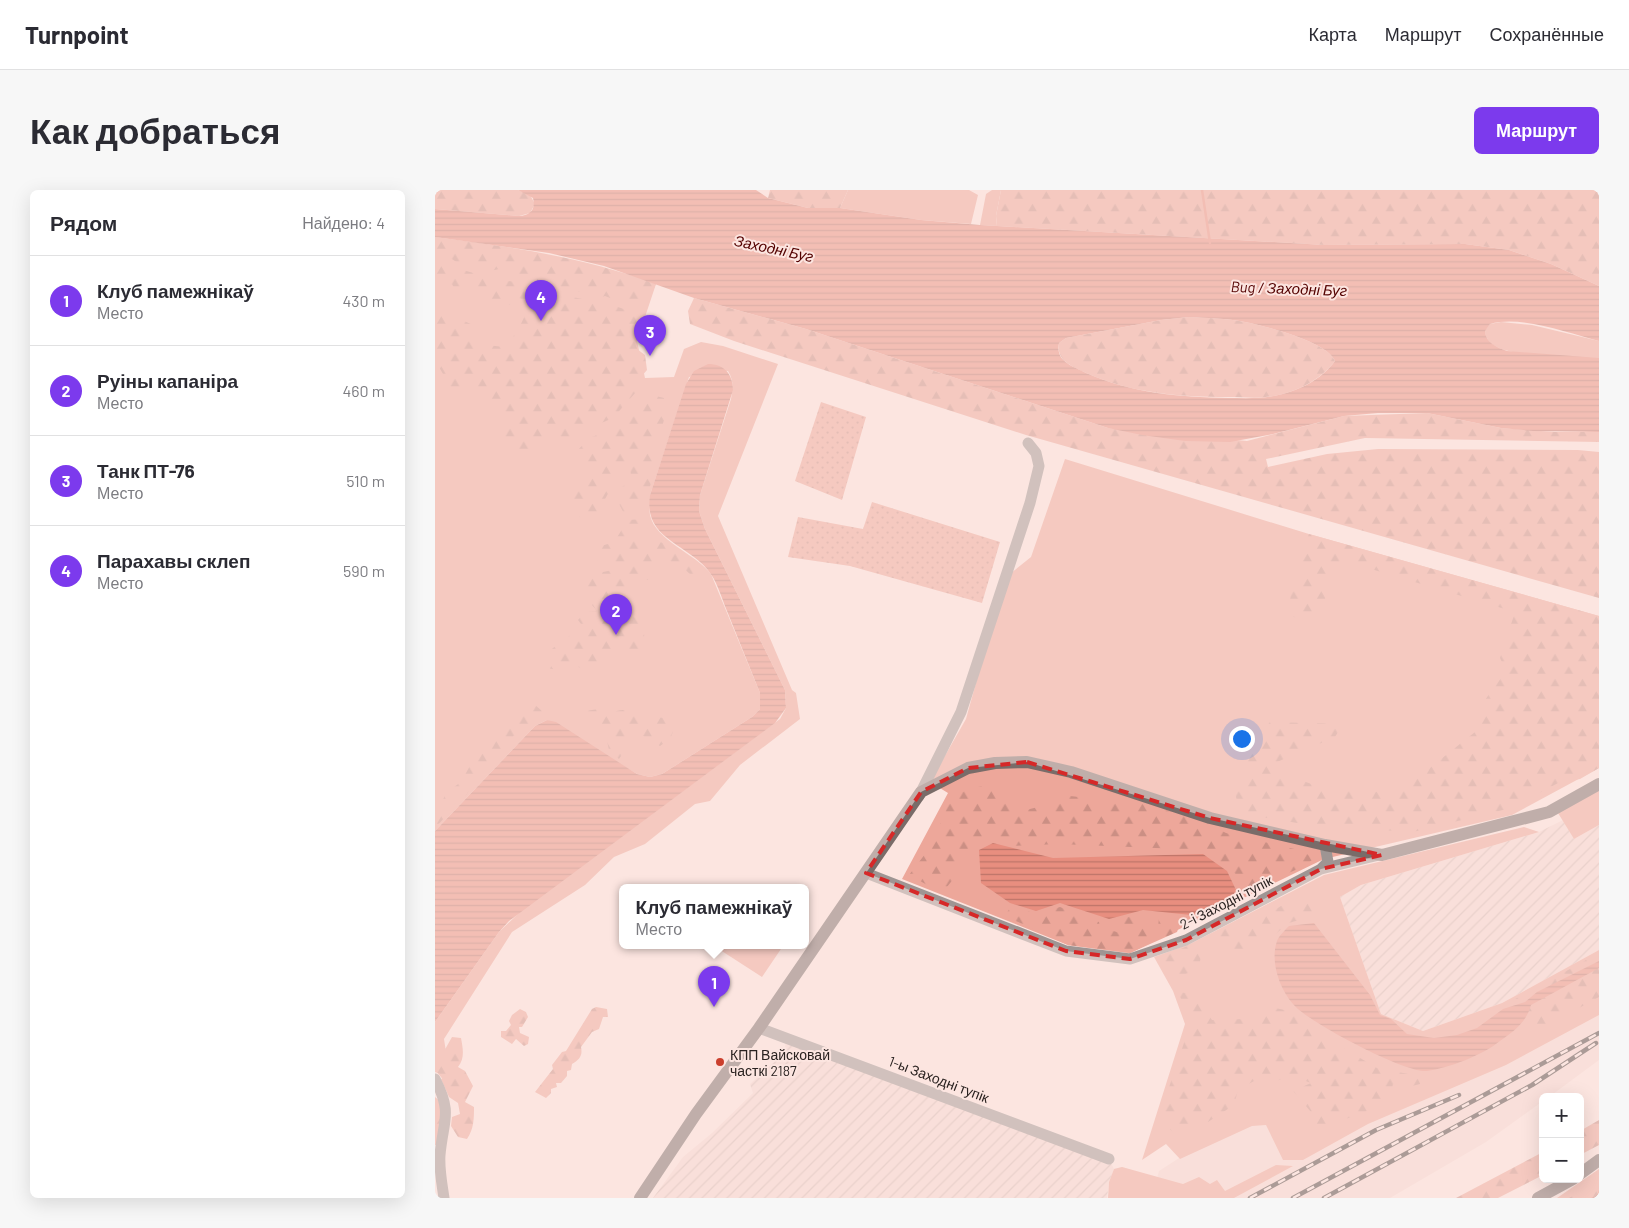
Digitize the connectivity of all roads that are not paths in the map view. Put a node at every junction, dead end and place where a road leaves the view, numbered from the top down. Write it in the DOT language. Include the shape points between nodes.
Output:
graph roads {
  1 [pos="1027,443"];
  2 [pos="1599,784"];
  3 [pos="917,800"];
  4 [pos="1325,845"];
  5 [pos="1382,855"];
  6 [pos="1321,869"];
  7 [pos="866,873"];
  8 [pos="759,1028"];
  9 [pos="435,1079"];
  10 [pos="1109,1159"];
  11 [pos="1599,1160"];
  12 [pos="1584,1171"];
  13 [pos="1566,1183"];
  14 [pos="444,1198"];
  15 [pos="640,1198"];
  16 [pos="1538,1198"];
  1 -- 3 [label="street" via="1036,453 1039,466 1030,503 961,712"];
  2 -- 5 [label="main road, 2-і Заходні тупік" via="1549,812"];
  3 -- 4 [label="main road" via="921,792 968,768 1027,762 1071,772 1210,818"];
  3 -- 7 [label="main road"];
  4 -- 5 [label="main road"];
  4 -- 6 [label="street" via="1328,862"];
  5 -- 6 [label="street, 2-і Заходні тупік"];
  6 -- 7 [label="street, 2-і Заходні тупік" via="1186,940 1130,959 1066,951"];
  7 -- 8 [label="main road"];
  8 -- 10 [label="street, 1-ы Заходні тупік"];
  8 -- 15 [label="main road"];
  9 -- 14 [label="street" via="445,1098 447,1116 440,1156"];
  11 -- 12 [label="main road"];
  13 -- 16 [label="main road"];
}
